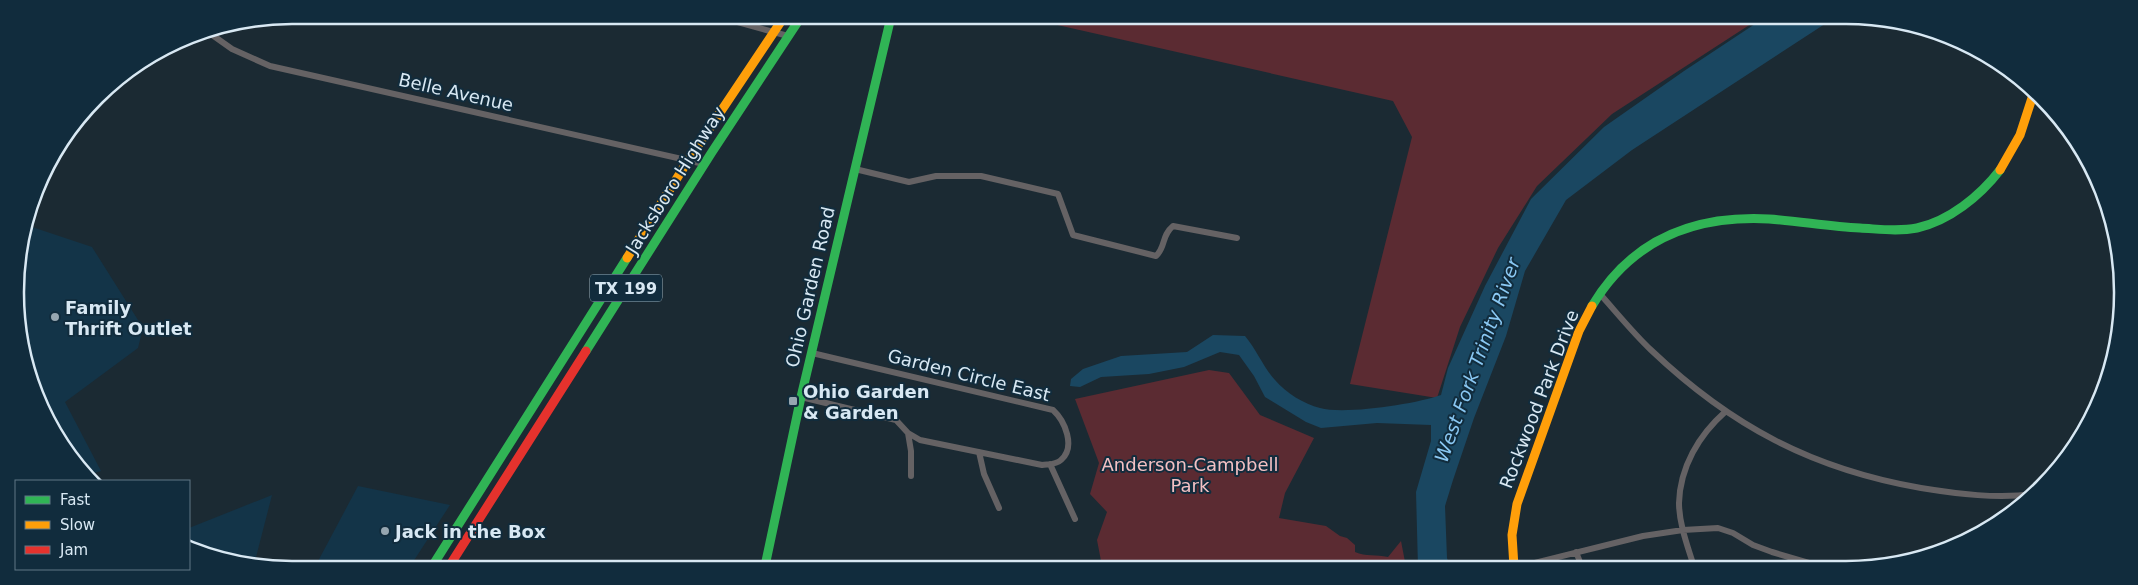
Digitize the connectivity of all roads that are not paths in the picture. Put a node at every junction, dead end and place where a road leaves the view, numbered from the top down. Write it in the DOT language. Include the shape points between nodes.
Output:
graph roads {
  1 [pos="745,24"];
  2 [pos="779,24"];
  3 [pos="796,24"];
  4 [pos="889,24"];
  5 [pos="774,32"];
  6 [pos="213,36"];
  7 [pos="788,36"];
  8 [pos="2032,98"];
  9 [pos="689,159"];
  10 [pos="704,164"];
  11 [pos="855,169"];
  12 [pos="1237,238"];
  13 [pos="1600,294"];
  14 [pos="587,323"];
  15 [pos="599,332"];
  16 [pos="812,353"];
  17 [pos="801,397"];
  18 [pos="1725,412"];
  19 [pos="908,434"];
  20 [pos="980,452"];
  21 [pos="1050,464"];
  22 [pos="911,476"];
  23 [pos="2022,496"];
  24 [pos="999,508"];
  25 [pos="1075,518"];
  26 [pos="1683,530"];
  27 [pos="1576,552"];
  28 [pos="436,561"];
  29 [pos="453,561"];
  30 [pos="766,561"];
  31 [pos="1515,561"];
  32 [pos="1540,561"];
  33 [pos="1580,561"];
  34 [pos="1692,561"];
  35 [pos="1802,561"];
  1 -- 5 [label="street"];
  2 -- 5 [label="street, Jacksboro Highway / TX 199"];
  3 -- 7 [label="street, Jacksboro Highway / TX 199"];
  4 -- 11 [label="street, Ohio Garden Road"];
  5 -- 7 [label="street"];
  5 -- 9 [label="street, Jacksboro Highway / TX 199"];
  6 -- 9 [label="street, Belle Avenue" via="232,49 270,66"];
  7 -- 10 [label="street, Jacksboro Highway / TX 199"];
  8 -- 13 [label="street, Rockwood Park Drive" via="2020,136 1987,186 1942,218 1922,226 1897,229 1844,228 1756,219 1704,223 1673,231 1646,245 1613,276"];
  9 -- 10 [label="street, Belle Avenue"];
  9 -- 14 [label="street, Jacksboro Highway / TX 199"];
  10 -- 15 [label="street, Jacksboro Highway / TX 199"];
  11 -- 12 [label="street" via="908,182 936,176 981,176 1058,194 1073,236 1156,256 1161,252 1166,231 1173,226"];
  11 -- 16 [label="street, Ohio Garden Road"];
  13 -- 18 [label="street" via="1651,350"];
  13 -- 31 [label="street, Rockwood Park Drive" via="1580,330 1517,504 1511,545"];
  14 -- 15 [label="street"];
  14 -- 28 [label="street, Jacksboro Highway / TX 199"];
  15 -- 29 [label="street, Jacksboro Highway / TX 199"];
  16 -- 17 [label="street, Ohio Garden Road"];
  16 -- 21 [label="street, Garden Circle East" via="1053,410 1065,425 1068,446 1061,461"];
  17 -- 19 [label="street" via="896,420"];
  17 -- 30 [label="street, Ohio Garden Road"];
  18 -- 23 [label="street" via="1780,444 1829,465 1879,480 1948,492"];
  18 -- 26 [label="street" via="1713,422 1685,468 1679,504"];
  19 -- 20 [label="street" via="920,440"];
  19 -- 22 [label="street"];
  20 -- 21 [label="street"];
  20 -- 24 [label="street" via="984,474"];
  21 -- 25 [label="street"];
  26 -- 27 [label="street"];
  26 -- 34 [label="street"];
  26 -- 35 [label="street" via="1718,528 1753,545"];
  27 -- 32 [label="street"];
  27 -- 33 [label="street"];
}
